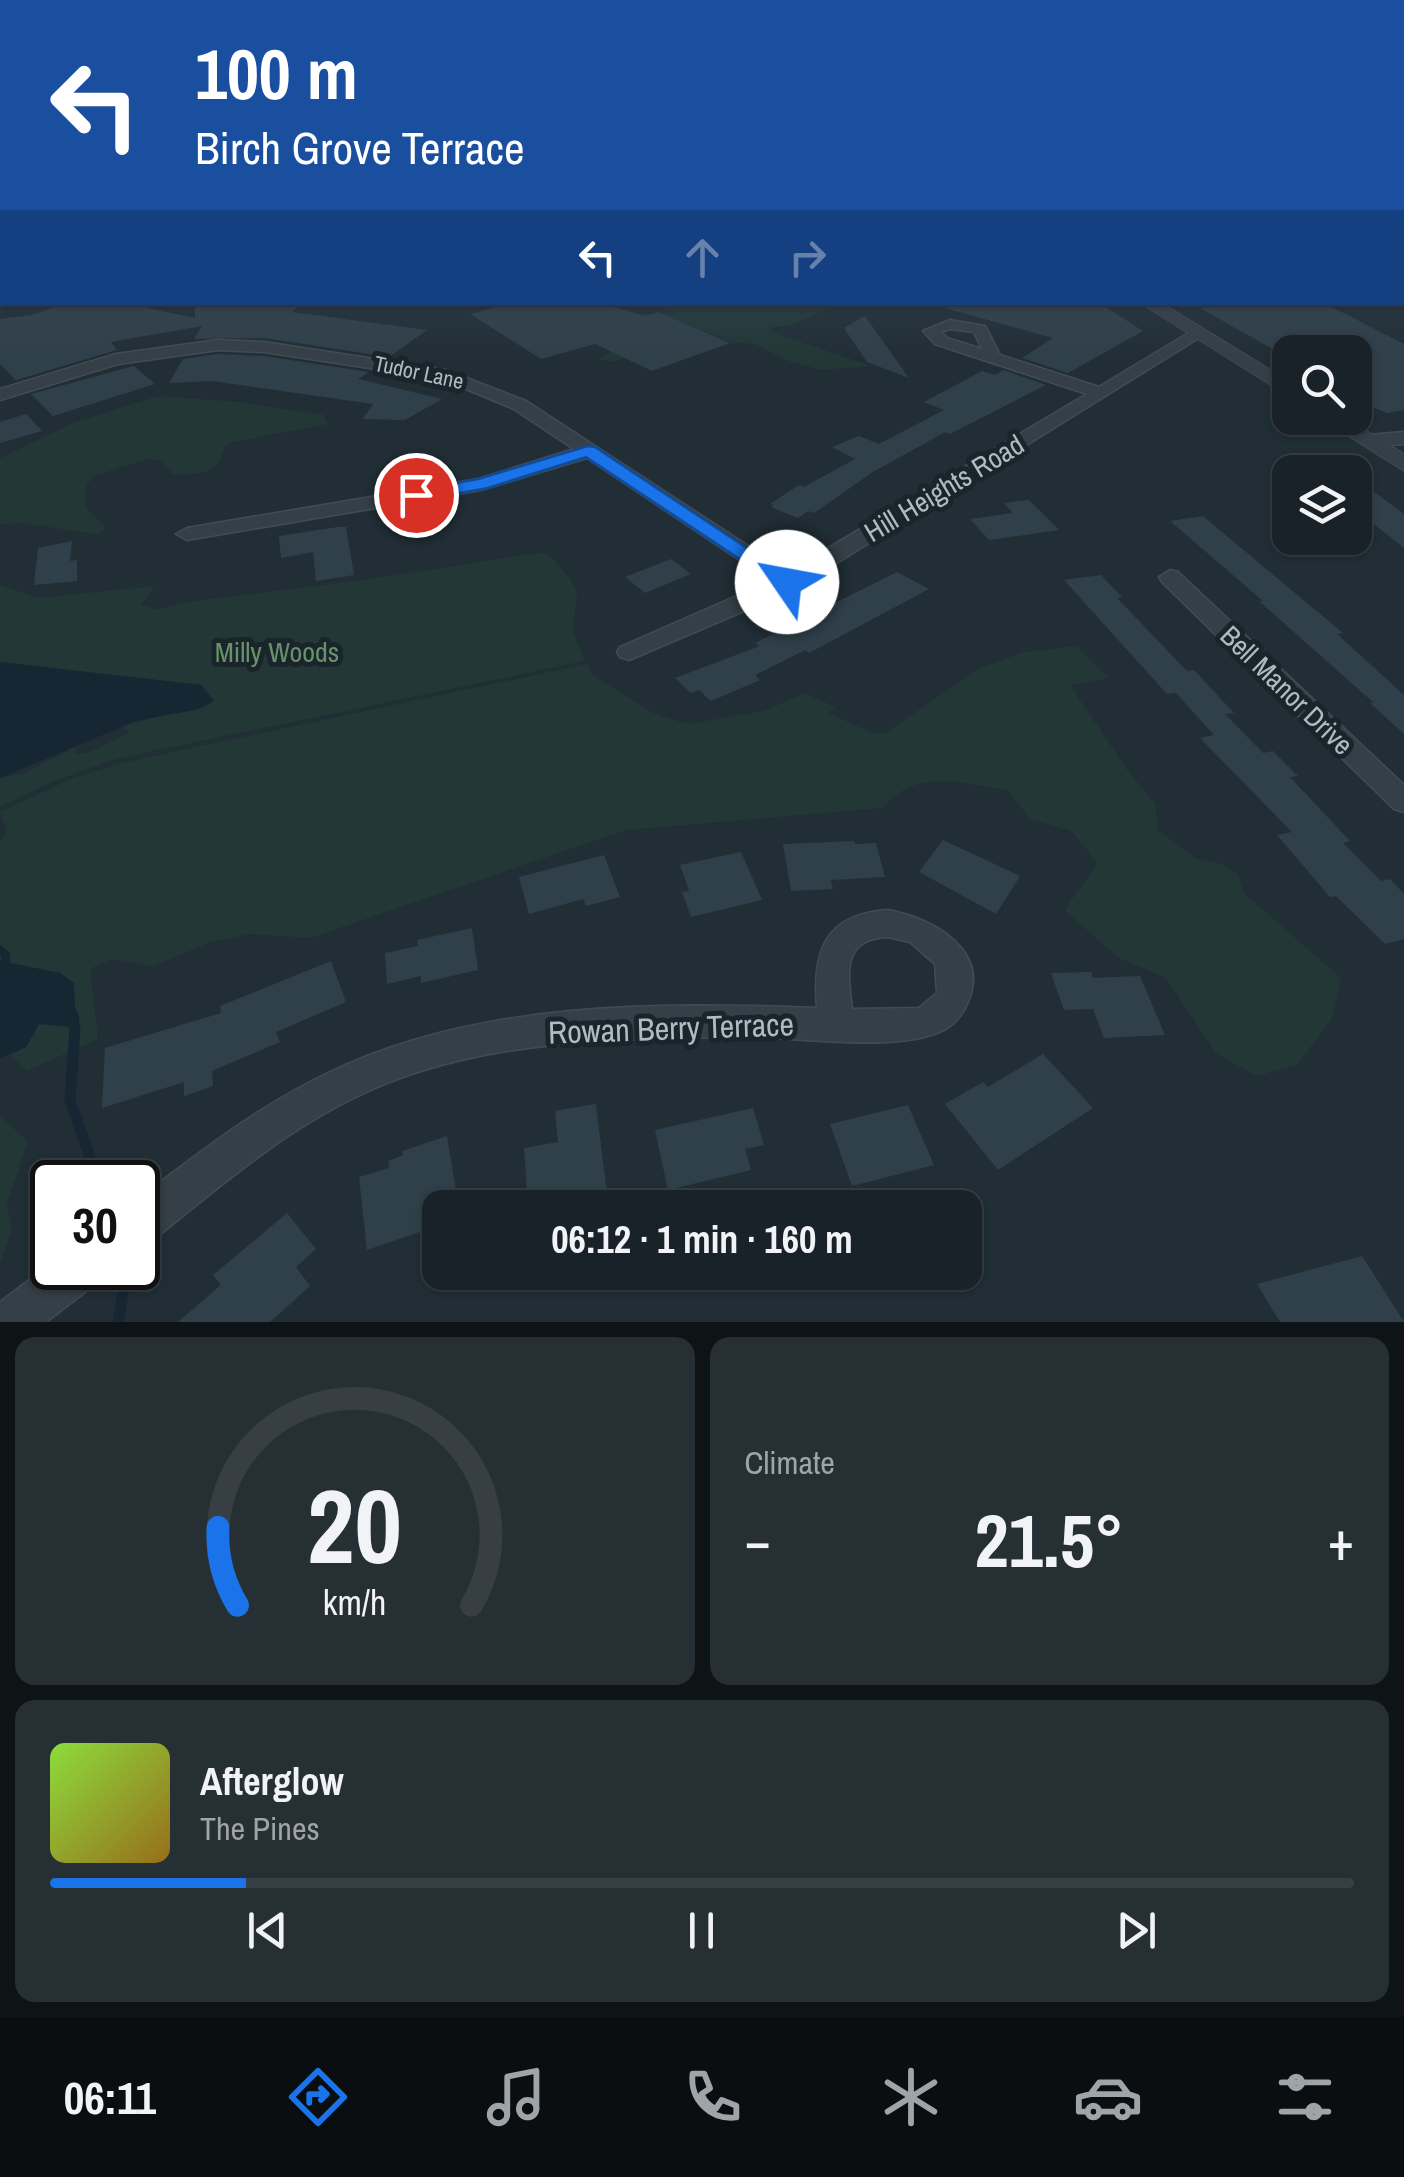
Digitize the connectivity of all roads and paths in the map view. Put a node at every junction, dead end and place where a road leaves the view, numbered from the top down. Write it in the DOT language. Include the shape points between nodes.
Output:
graph roads {
  1 [pos="1151,305"];
  2 [pos="1197,334"];
  3 [pos="993,358"];
  4 [pos="1272,380"];
  5 [pos="1102,392"];
  6 [pos="0,395"];
  7 [pos="1357,435"];
  8 [pos="1404,438"];
  9 [pos="1368,442"];
  10 [pos="588,451"];
  11 [pos="1404,464"];
  12 [pos="187,534"];
  13 [pos="1170,577"];
  14 [pos="787,582"];
  15 [pos="629,652"];
  16 [pos="1404,802"];
  17 [pos="836,1024"];
  18 [pos="160,1209"];
  19 [pos="53,1290"];
  20 [pos="10,1322"];
  1 -- 2 [label="street"];
  2 -- 4 [label="street"];
  2 -- 5 [label="street, Hill Heights Road"];
  3 -- 5 [label="street"];
  5 -- 14 [label="street, Hill Heights Road"];
  6 -- 10 [label="street, Tudor Lane" via="144,353 218,344 264,347 469,382 504,396"];
  7 -- 9 [label="street"];
  8 -- 9 [label="street"];
  9 -- 11 [label="street"];
  10 -- 12 [label="street" via="481,484"];
  10 -- 14 [label="street, Tudor Lane"];
  13 -- 16 [label="street, Bell Manor Drive"];
  14 -- 15 [label="street, Hill Heights Road"];
  17 -- 18 [label="street, Rowan Berry Terrace" via="588,1025 412,1059 342,1086 283,1120"];
  19 -- 20 [label="street"];
}
